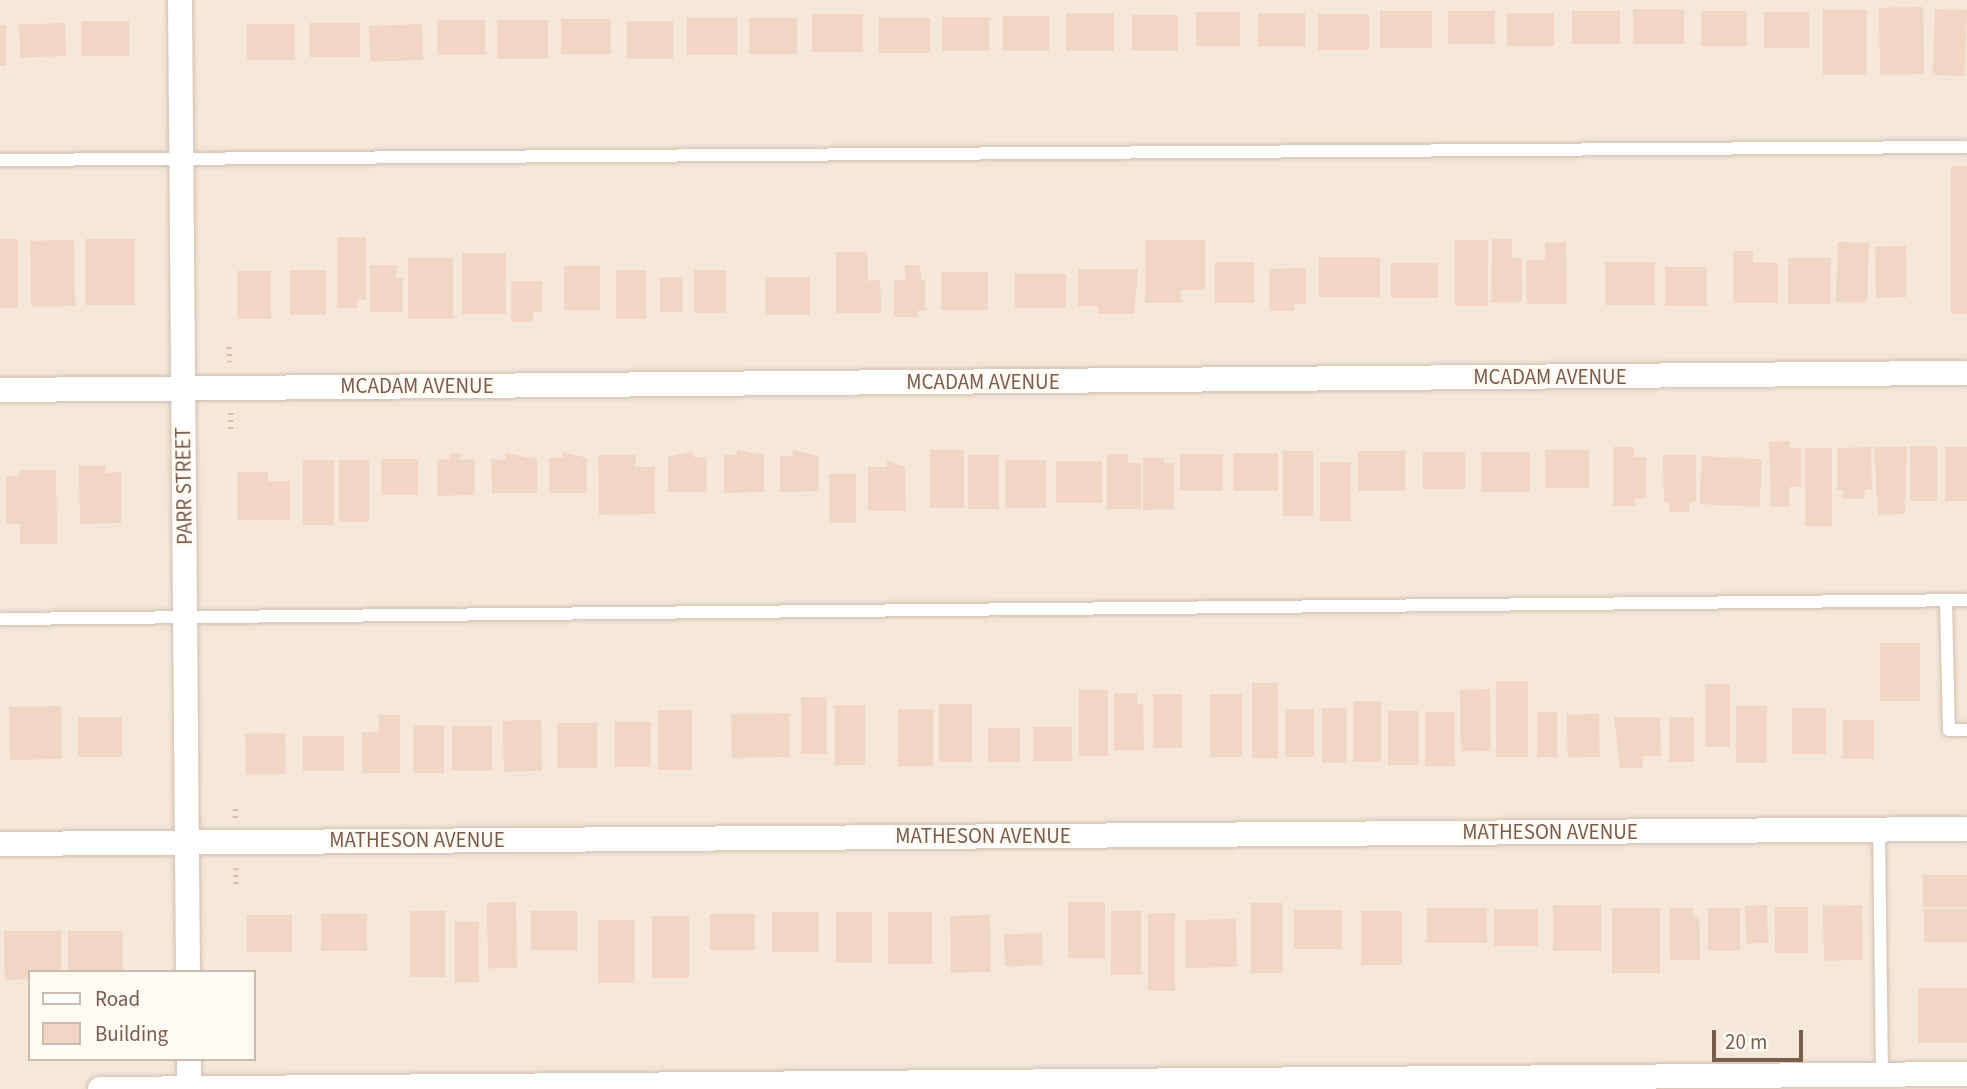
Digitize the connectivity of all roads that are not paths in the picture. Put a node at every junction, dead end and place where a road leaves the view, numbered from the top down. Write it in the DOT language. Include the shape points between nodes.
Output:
graph roads {
  1 [pos="180,0"];
  2 [pos="1967,147"];
  3 [pos="182,158"];
  4 [pos="0,160"];
  5 [pos="1967,373"];
  6 [pos="182,388"];
  7 [pos="0,390"];
  8 [pos="1946,600"];
  9 [pos="1967,600"];
  10 [pos="187,616"];
  11 [pos="0,619"];
  12 [pos="1967,730"];
  13 [pos="1967,829"];
  14 [pos="1879,830"];
  15 [pos="186,842"];
  16 [pos="0,844"];
  17 [pos="188,970"];
  18 [pos="189,1061"];
  19 [pos="1967,1074"];
  20 [pos="1882,1075"];
  21 [pos="1114,1085"];
  22 [pos="100,1089"];
  23 [pos="189,1089"];
  1 -- 3 [label="street, PARR STREET"];
  2 -- 3 [label="lane"];
  3 -- 4 [label="lane"];
  3 -- 6 [label="street, PARR STREET"];
  5 -- 6 [label="street, MCADAM AVENUE"];
  6 -- 7 [label="street, MCADAM AVENUE"];
  6 -- 10 [label="street, PARR STREET"];
  8 -- 9 [label="lane"];
  8 -- 10 [label="lane"];
  8 -- 12 [label="lane" via="1949,730"];
  10 -- 11 [label="lane"];
  10 -- 15 [label="street, PARR STREET"];
  13 -- 14 [label="street, MATHESON AVENUE"];
  14 -- 15 [label="street, MATHESON AVENUE"];
  14 -- 20 [label="lane"];
  15 -- 16 [label="street, MATHESON AVENUE"];
  15 -- 17 [label="street, PARR STREET"];
  18 -- 23 [label="street"];
  19 -- 20 [label="street"];
  20 -- 21 [label="street"];
  21 -- 23 [label="street"];
  22 -- 23 [label="street"];
}
